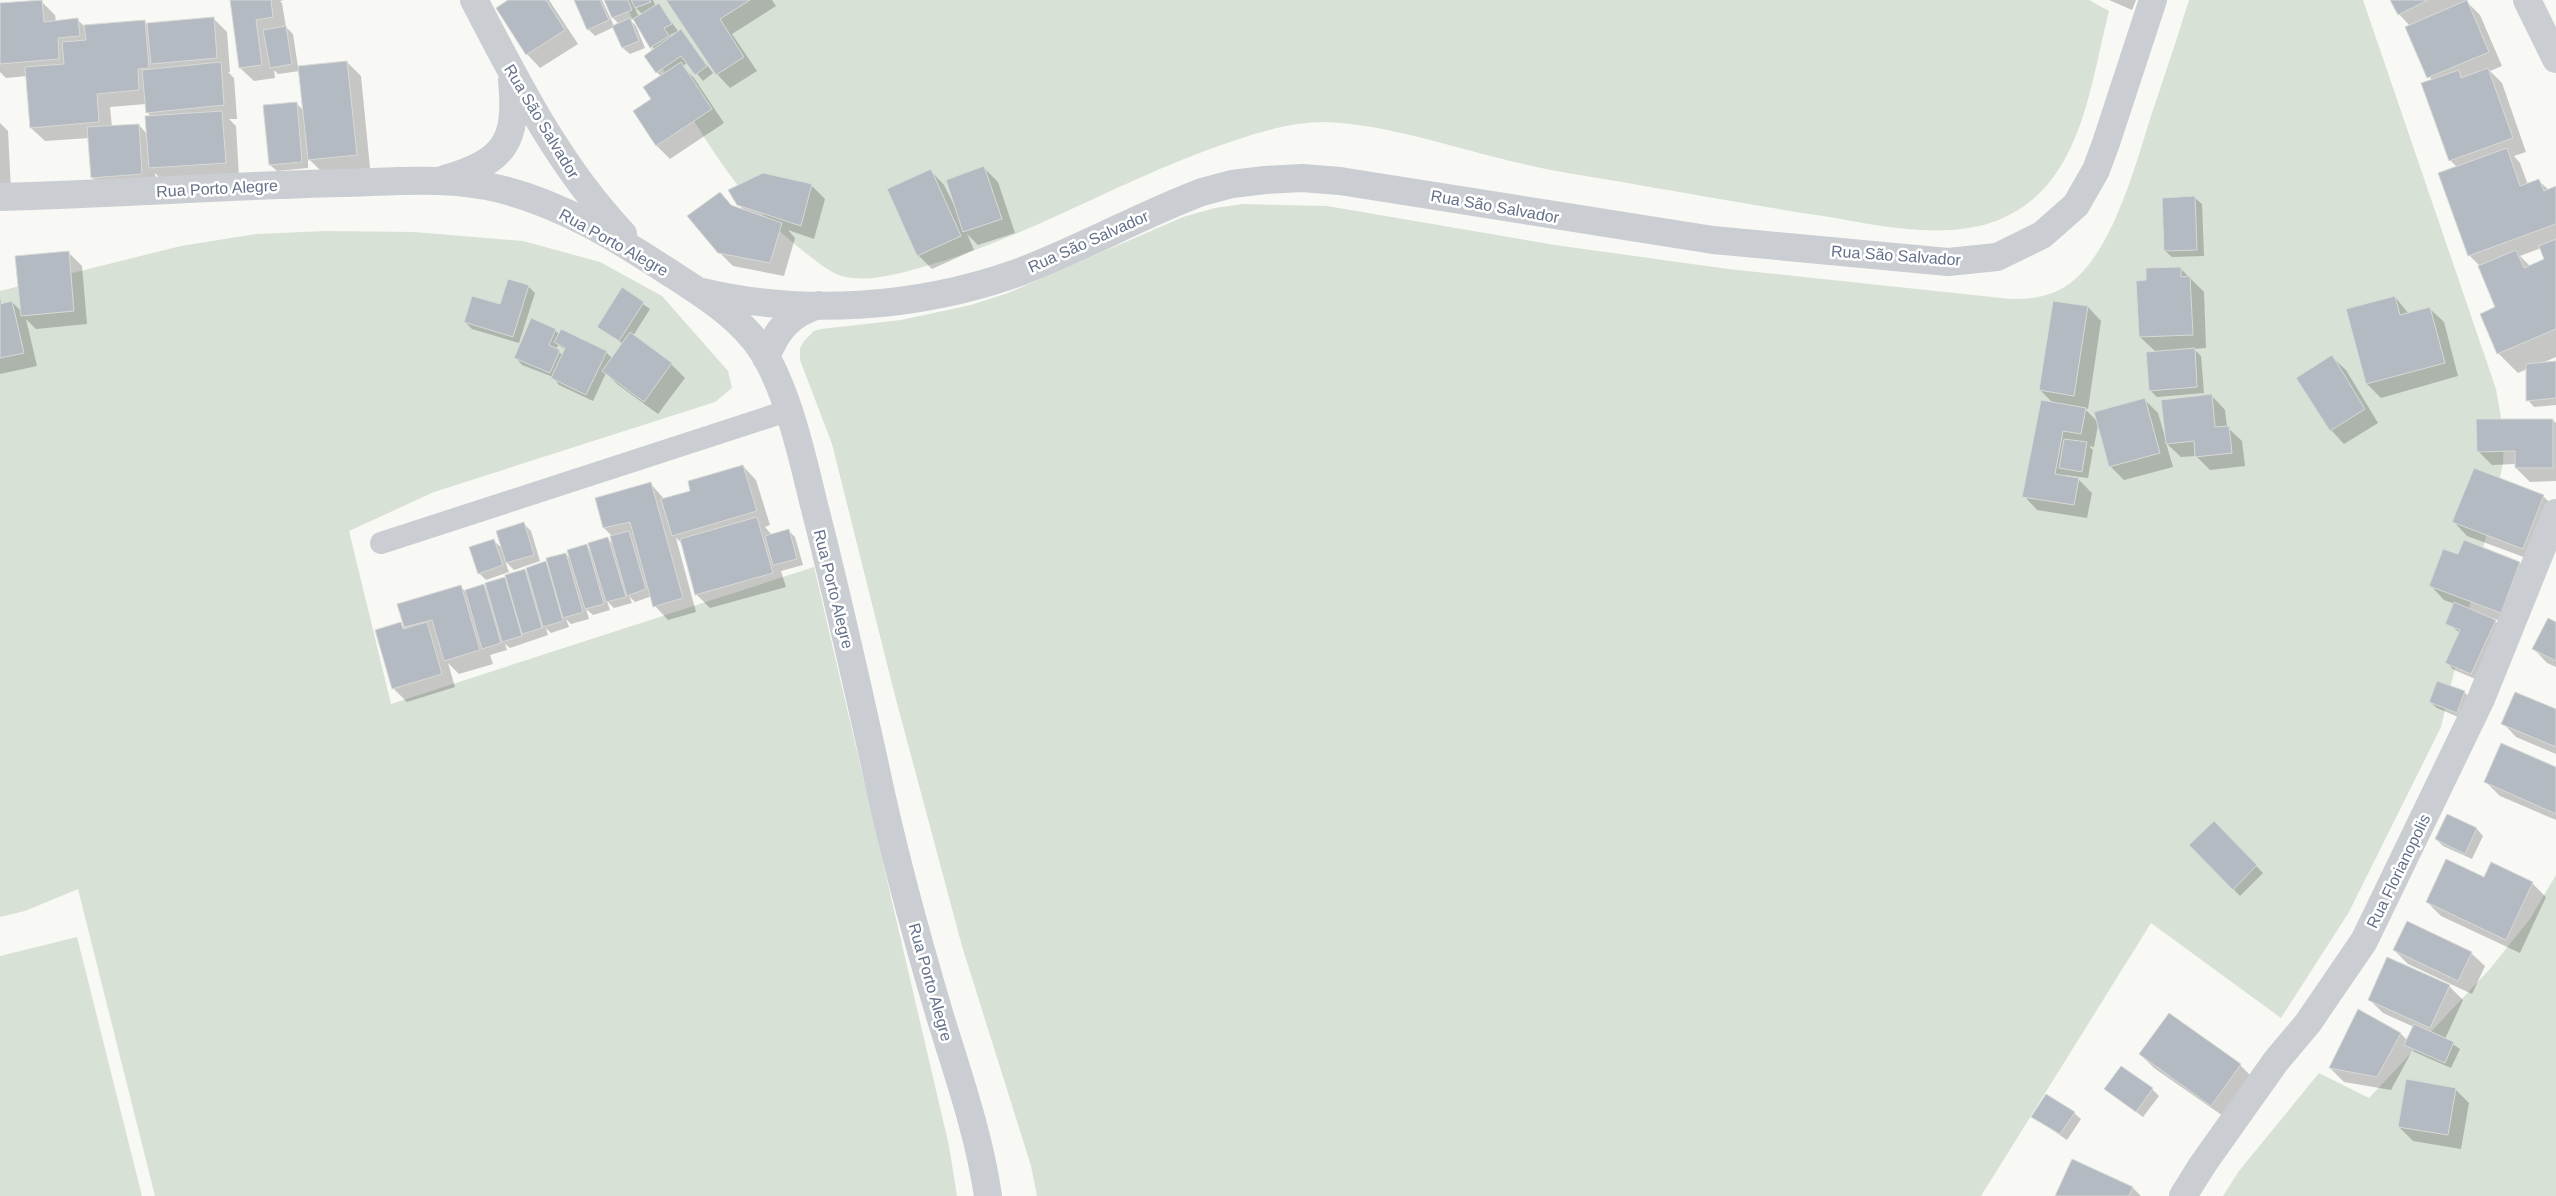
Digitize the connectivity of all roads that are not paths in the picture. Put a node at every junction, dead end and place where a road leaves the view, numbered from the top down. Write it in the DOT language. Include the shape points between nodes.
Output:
graph roads {
  1 [pos="474,0"];
  2 [pos="2153,0"];
  3 [pos="2527,0"];
  4 [pos="2556,59"];
  5 [pos="512,71"];
  6 [pos="435,182"];
  7 [pos="0,197"];
  8 [pos="643,255"];
  9 [pos="698,291"];
  10 [pos="820,305"];
  11 [pos="766,358"];
  12 [pos="787,411"];
  13 [pos="2556,513"];
  14 [pos="381,543"];
  15 [pos="988,1196"];
  16 [pos="2183,1196"];
  1 -- 5 [label="street, Rua São Salvador"];
  2 -- 10 [label="street, Rua São Salvador" via="2096,170 2076,205 2042,235 1997,257 1948,262 1713,240 1562,218 1388,187 1302,178 1232,184 1202,192 990,282 883,303"];
  3 -- 4 [label="street"];
  5 -- 6 [label="street, Rua Porto Alegre" via="515,118 502,146 479,167"];
  5 -- 8 [label="street, Rua São Salvador" via="572,174"];
  6 -- 7 [label="street, Rua Porto Alegre" via="247,185"];
  6 -- 8 [label="street, Rua Porto Alegre" via="498,188 534,200 575,216"];
  8 -- 9 [label="street, Rua Porto Alegre"];
  9 -- 10 [label="street, Rua São Salvador" via="759,301"];
  9 -- 11 [label="street, Rua Porto Alegre" via="747,332"];
  10 -- 11 [label="street" via="804,310 782,326"];
  11 -- 12 [label="street, Rua Porto Alegre"];
  12 -- 14 [label="lane"];
  12 -- 15 [label="street, Rua Porto Alegre" via="833,579 891,838 975,1131"];
  13 -- 16 [label="street, Rua Florianopolis" via="2481,699 2364,941"];
}
